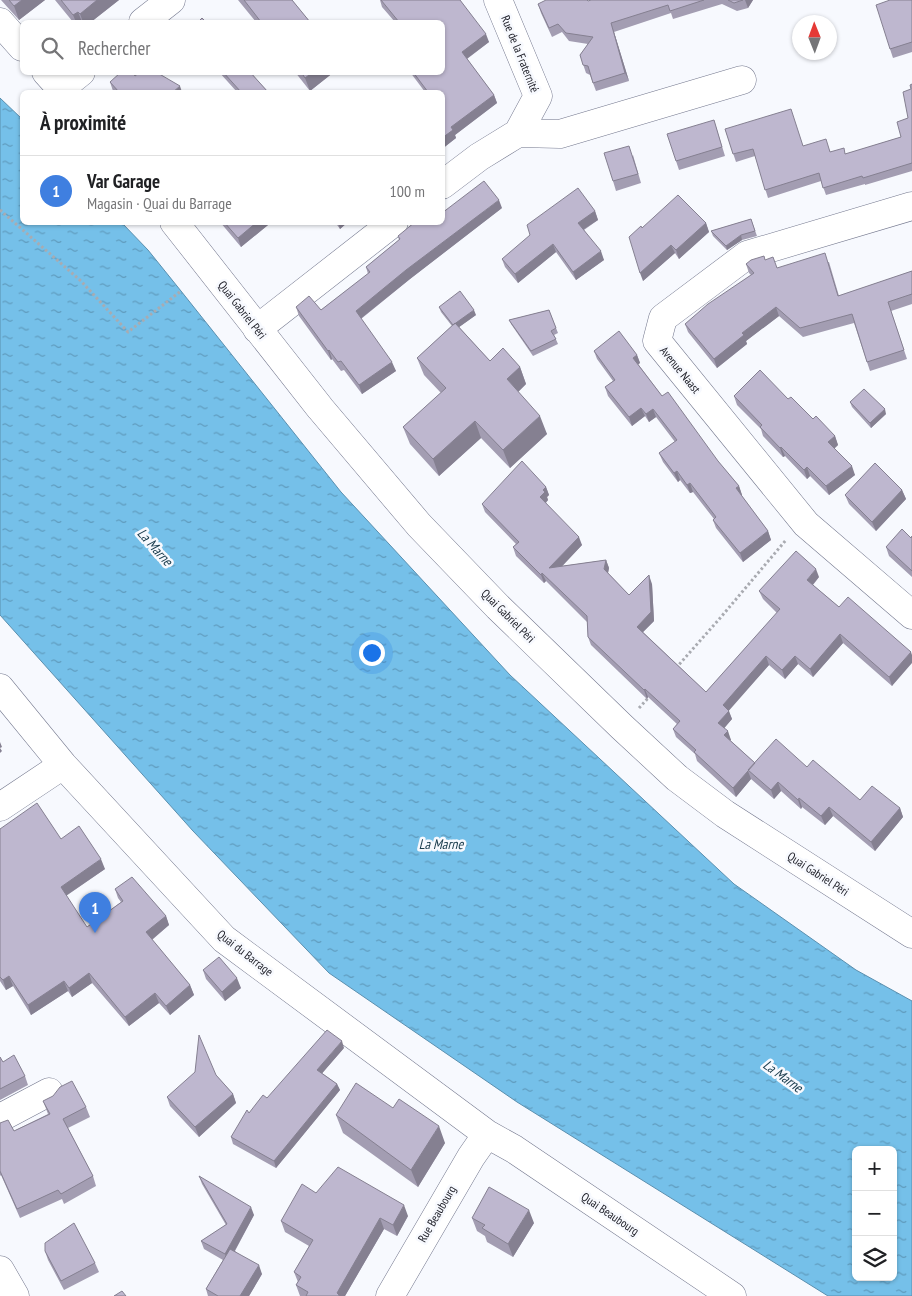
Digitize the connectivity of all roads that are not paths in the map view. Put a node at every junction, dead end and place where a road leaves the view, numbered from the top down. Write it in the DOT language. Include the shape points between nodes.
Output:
graph roads {
  1 [pos="171,0"];
  2 [pos="498,0"];
  3 [pos="146,20"];
  4 [pos="0,22"];
  5 [pos="20,45"];
  6 [pos="742,80"];
  7 [pos="518,133"];
  8 [pos="445,183"];
  9 [pos="912,206"];
  10 [pos="176,225"];
  11 [pos="390,225"];
  12 [pos="257,329"];
  13 [pos="912,615"];
  14 [pos="0,688"];
  15 [pos="63,765"];
  16 [pos="0,807"];
  17 [pos="912,934"];
  18 [pos="49,1092"];
  19 [pos="0,1118"];
  20 [pos="487,1134"];
  21 [pos="0,1270"];
  22 [pos="16,1296"];
  23 [pos="390,1296"];
  24 [pos="732,1296"];
  1 -- 3 [label="street"];
  2 -- 7 [label="street, Rue de la Fraternité" via="538,96"];
  4 -- 5 [label="street"];
  6 -- 7 [label="street" via="560,134"];
  7 -- 8 [label="street, Rue de la Fraternité"];
  9 -- 13 [label="street, Avenue Naast" via="747,254 663,318 657,342 802,520"];
  10 -- 12 [label="street, Quai Gabriel Péri"];
  11 -- 12 [label="street"];
  12 -- 17 [label="street, Quai Gabriel Péri" via="419,525 498,607 677,778 725,814"];
  14 -- 15 [label="street, Quai du Barrage"];
  15 -- 16 [label="street"];
  15 -- 20 [label="street, Quai du Barrage" via="224,939"];
  18 -- 19 [label="street"];
  20 -- 23 [label="street, Rue Beaubourg"];
  20 -- 24 [label="street, Quai Beaubourg"];
  21 -- 22 [label="street"];
}
